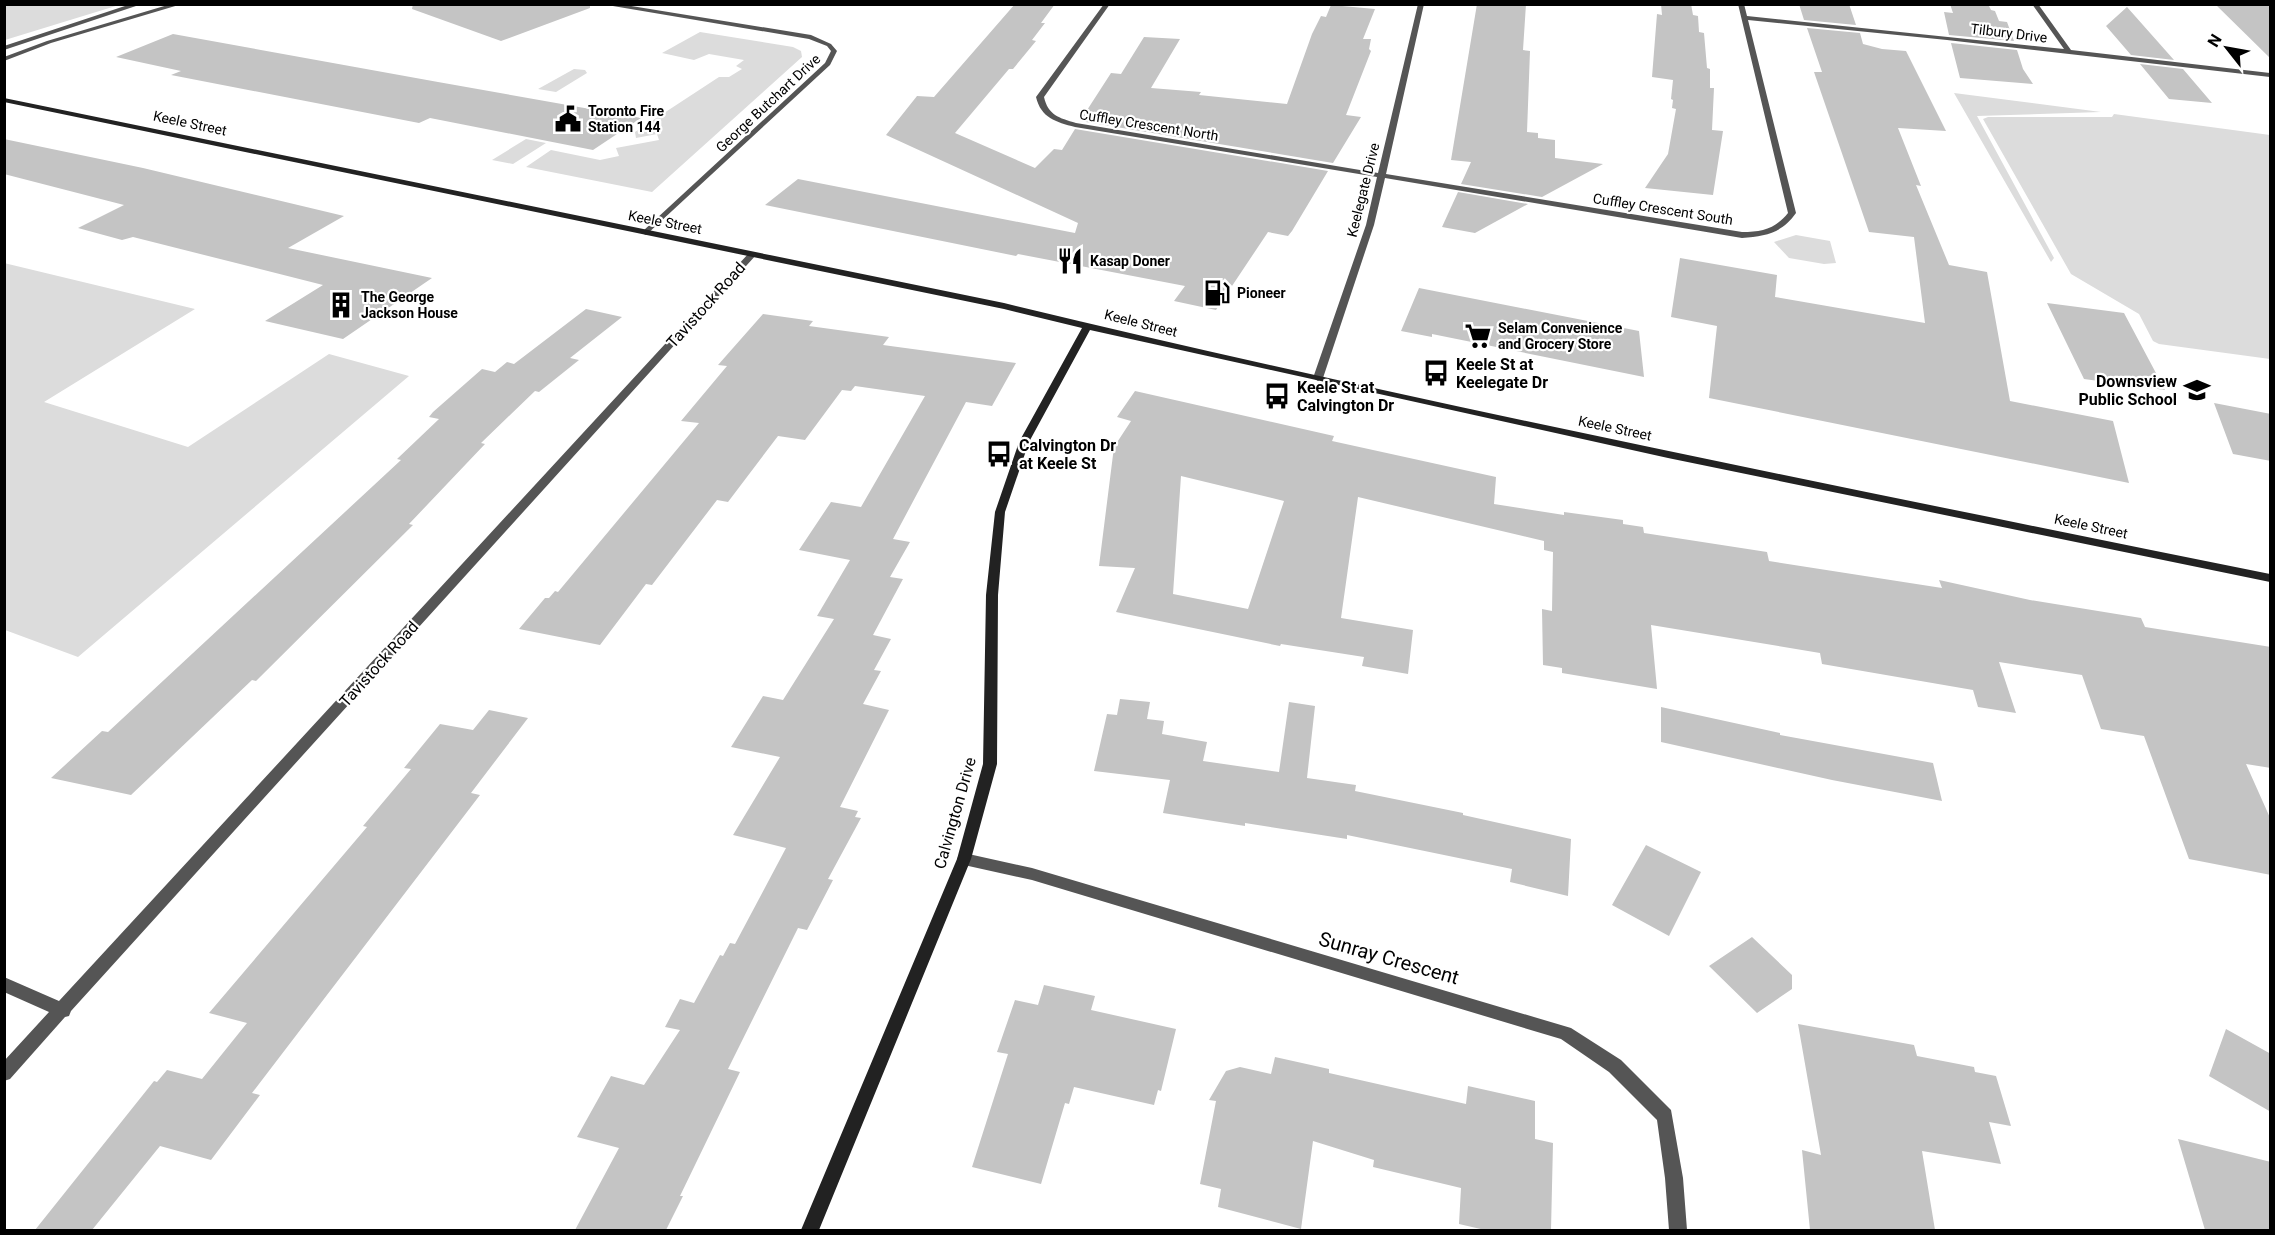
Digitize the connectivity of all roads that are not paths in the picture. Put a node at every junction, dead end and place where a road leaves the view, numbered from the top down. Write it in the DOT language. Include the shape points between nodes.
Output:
graph roads {
  1 [pos="139,4"];
  2 [pos="179,4"];
  3 [pos="604,4"];
  4 [pos="1107,4"];
  5 [pos="1421,4"];
  6 [pos="1741,4"];
  7 [pos="2035,4"];
  8 [pos="1744,18"];
  9 [pos="4,48"];
  10 [pos="2069,52"];
  11 [pos="4,59"];
  12 [pos="2271,75"];
  13 [pos="4,100"];
  14 [pos="1381,175"];
  15 [pos="646,233"];
  16 [pos="752,255"];
  17 [pos="1088,325"];
  18 [pos="1318,378"];
  19 [pos="2271,579"];
  20 [pos="964,859"];
  21 [pos="4,984"];
  22 [pos="63,1011"];
  23 [pos="4,1073"];
  24 [pos="810,1230"];
  25 [pos="1678,1230"];
  1 -- 9 [label="street"];
  2 -- 11 [label="street"];
  3 -- 15 [label="street, George Butchart Drive" via="811,37 834,51 828,64"];
  4 -- 14 [label="street, Cuffley Crescent North" via="1040,97 1041,107 1051,118"];
  5 -- 14 [label="street, Keelegate Drive"];
  6 -- 8 [label="street, Cuffley Crescent South"];
  7 -- 10 [label="street"];
  8 -- 10 [label="street, Tilbury Drive"];
  8 -- 14 [label="street, Cuffley Crescent South" via="1792,213 1783,226 1763,234 1742,235"];
  10 -- 12 [label="street, Tilbury Drive"];
  13 -- 15 [label="main road, Keele Street"];
  14 -- 18 [label="street, Keelegate Drive" via="1370,225"];
  15 -- 16 [label="main road, Keele Street"];
  16 -- 17 [label="main road, Keele Street"];
  16 -- 22 [label="street, Tavistock Road"];
  17 -- 18 [label="main road, Keele Street"];
  17 -- 20 [label="main road, Calvington Drive" via="1024,442 1000,512 992,595 990,764"];
  18 -- 19 [label="main road, Keele Street" via="1668,455"];
  20 -- 24 [label="main road, Calvington Drive"];
  20 -- 25 [label="street, Sunray Crescent" via="1032,874 1565,1033 1616,1066 1665,1116"];
  21 -- 22 [label="street"];
  22 -- 23 [label="street, Tavistock Road"];
}
